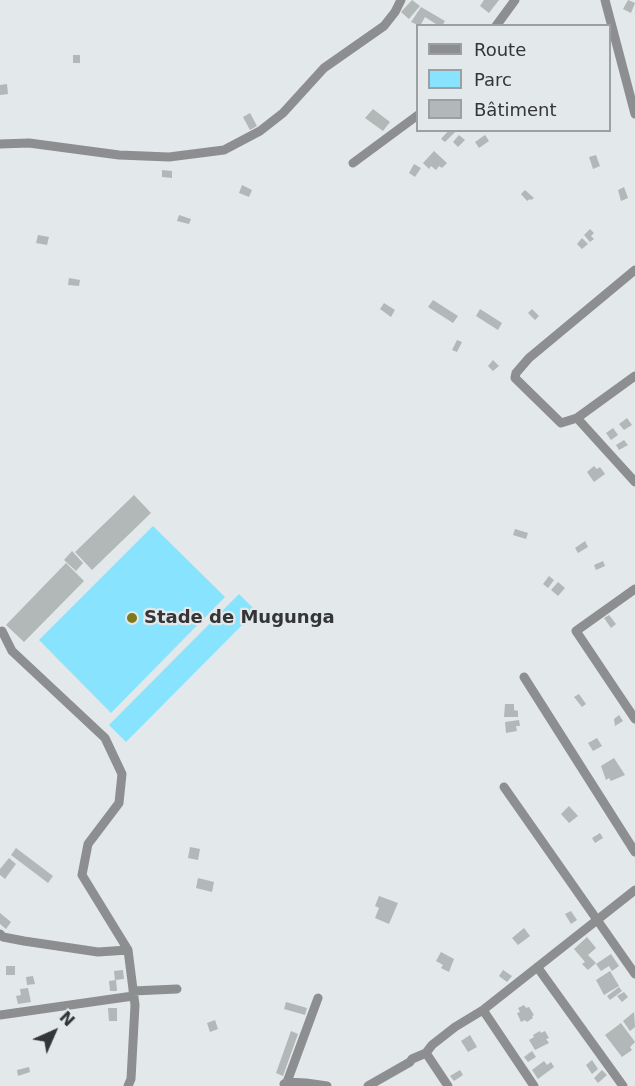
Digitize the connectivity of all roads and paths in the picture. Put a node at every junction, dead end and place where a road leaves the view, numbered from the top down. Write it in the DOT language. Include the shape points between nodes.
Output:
graph roads {
  1 [pos="401,0"];
  2 [pos="515,0"];
  3 [pos="605,0"];
  4 [pos="497,24"];
  5 [pos="635,114"];
  6 [pos="416,116"];
  7 [pos="0,144"];
  8 [pos="353,163"];
  9 [pos="635,270"];
  10 [pos="635,376"];
  11 [pos="577,418"];
  12 [pos="635,482"];
  13 [pos="634,591"];
  14 [pos="2,631"];
  15 [pos="524,677"];
  16 [pos="635,719"];
  17 [pos="504,787"];
  18 [pos="635,852"];
  19 [pos="635,890"];
  20 [pos="597,918"];
  21 [pos="1,936"];
  22 [pos="128,950"];
  23 [pos="538,968"];
  24 [pos="635,974"];
  25 [pos="177,989"];
  26 [pos="133,993"];
  27 [pos="318,998"];
  28 [pos="483,1010"];
  29 [pos="0,1015"];
  30 [pos="426,1053"];
  31 [pos="285,1084"];
  32 [pos="129,1086"];
  33 [pos="327,1086"];
  34 [pos="368,1086"];
  35 [pos="448,1086"];
  36 [pos="534,1086"];
  37 [pos="623,1086"];
  1 -- 7 [label="street" via="384,26 324,68 283,113 260,131 224,150 169,157 29,143"];
  2 -- 4 [label="street"];
  3 -- 5 [label="street"];
  6 -- 8 [label="street"];
  9 -- 11 [label="street" via="516,373 515,378 561,423"];
  10 -- 11 [label="street"];
  11 -- 12 [label="street"];
  13 -- 16 [label="street" via="576,631"];
  14 -- 22 [label="street" via="12,651 105,738 122,774 119,803 88,844 82,875"];
  15 -- 18 [label="street"];
  17 -- 20 [label="street"];
  19 -- 20 [label="street"];
  20 -- 23 [label="street"];
  20 -- 24 [label="street"];
  21 -- 22 [label="street" via="98,952"];
  22 -- 26 [label="street"];
  23 -- 28 [label="street"];
  23 -- 37 [label="street"];
  25 -- 26 [label="street"];
  26 -- 29 [label="street"];
  26 -- 32 [label="street"];
  27 -- 31 [label="street"];
  28 -- 30 [label="street" via="455,1027"];
  28 -- 36 [label="street"];
  30 -- 34 [label="street"];
  30 -- 35 [label="street"];
  31 -- 33 [label="street"];
}
